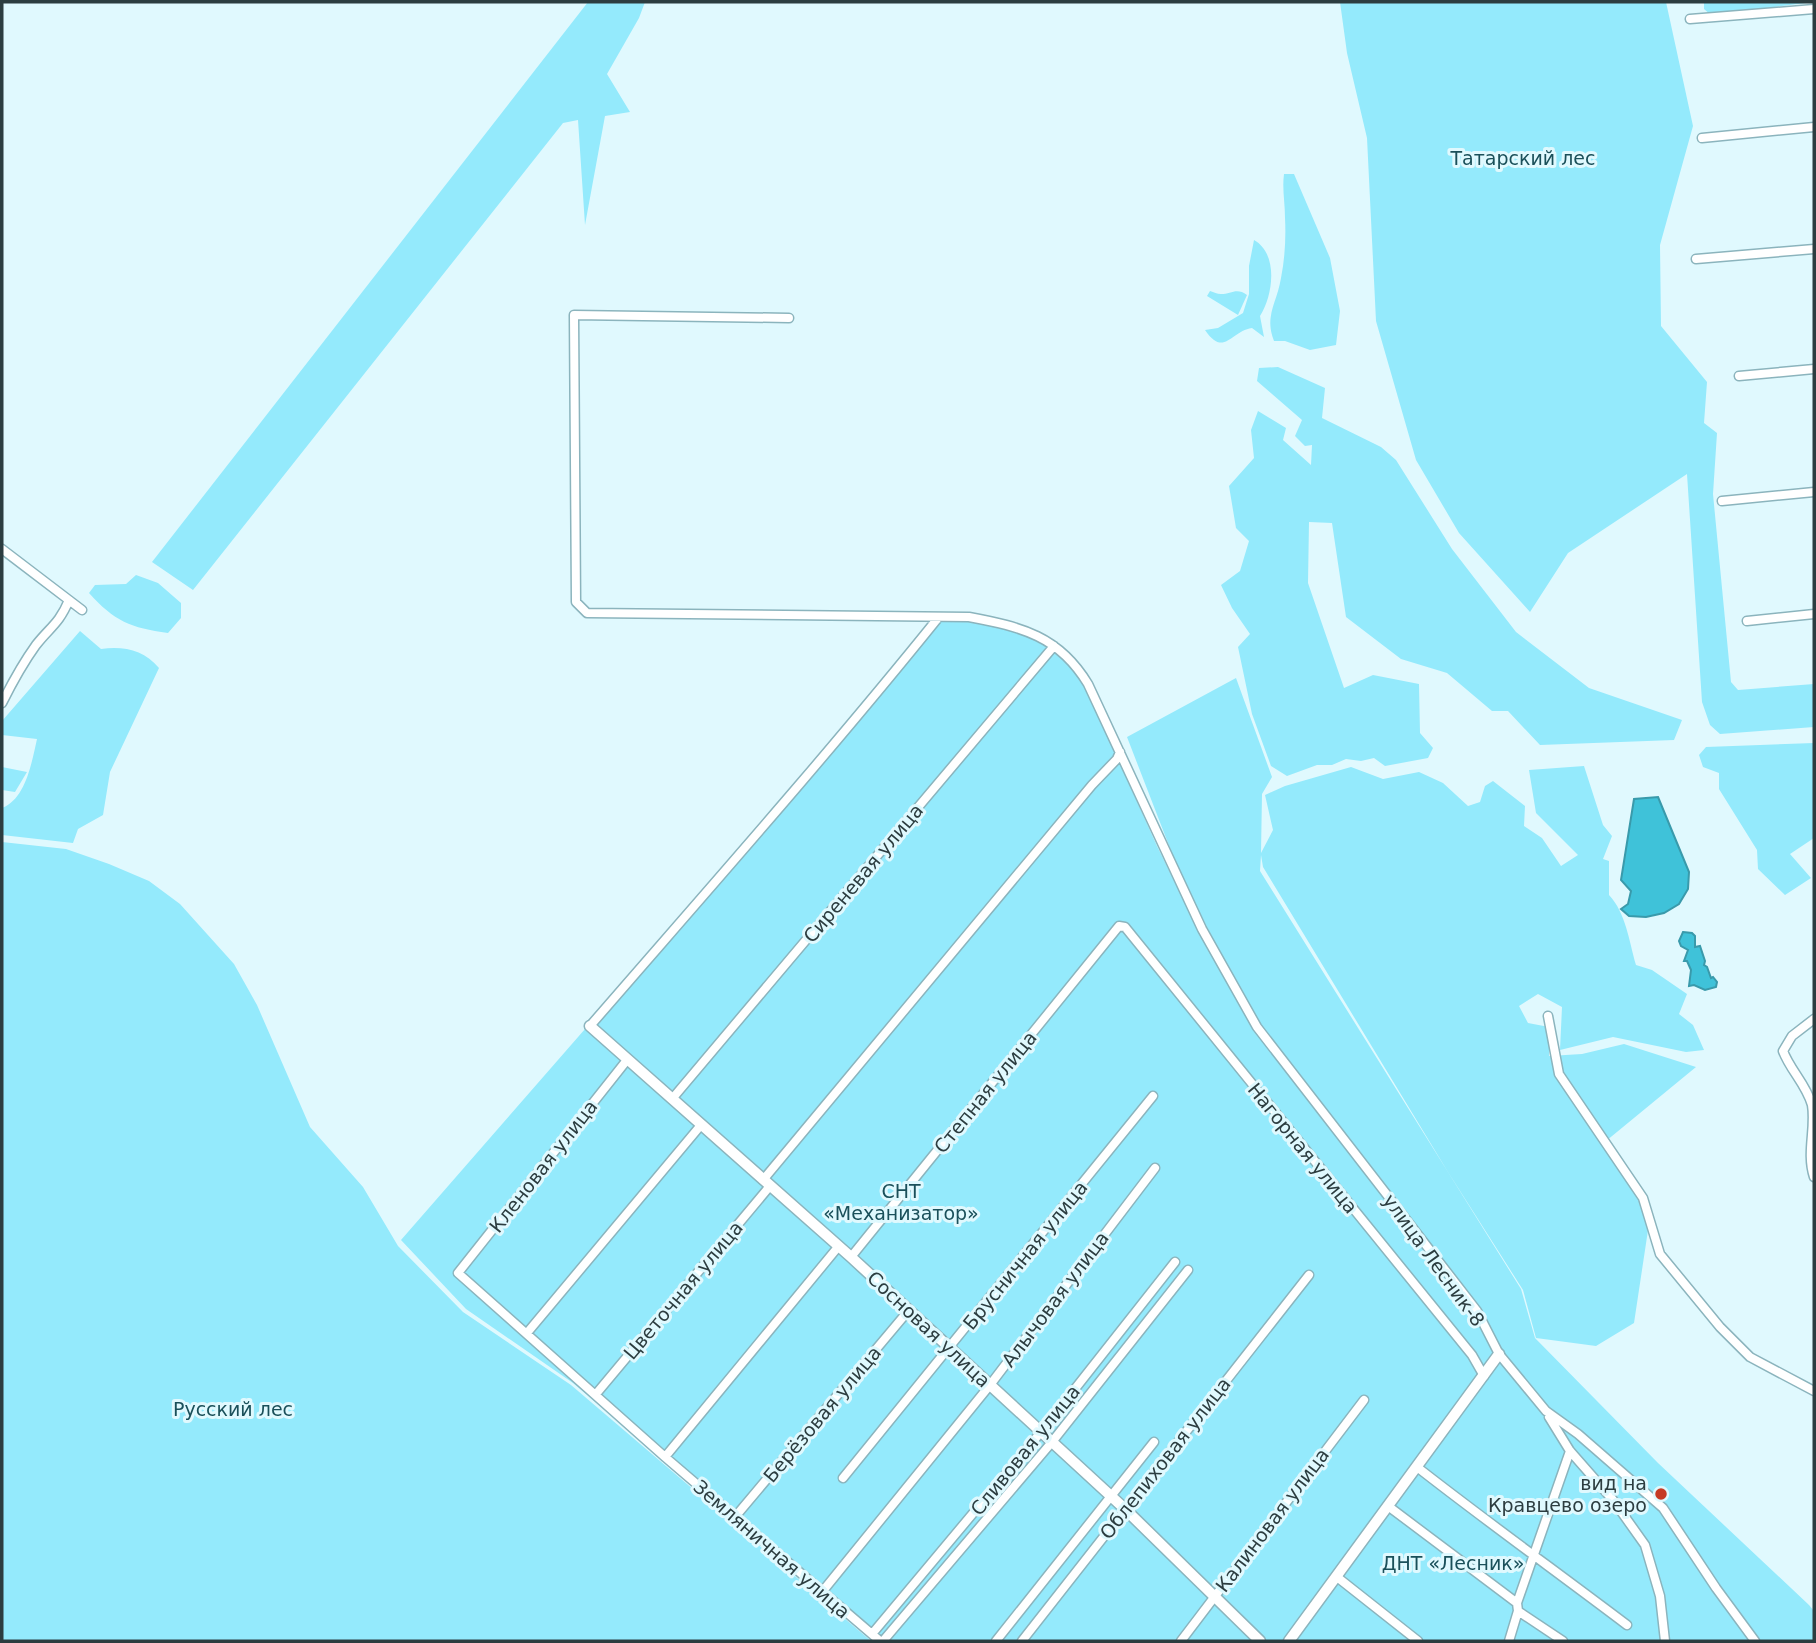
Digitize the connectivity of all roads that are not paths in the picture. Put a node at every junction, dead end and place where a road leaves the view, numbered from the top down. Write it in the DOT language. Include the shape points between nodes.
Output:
graph roads {
  1 [pos="1814,9"];
  2 [pos="1690,19"];
  3 [pos="1814,127"];
  4 [pos="1702,138"];
  5 [pos="1814,249"];
  6 [pos="1696,259"];
  7 [pos="789,318"];
  8 [pos="1814,369"];
  9 [pos="1739,376"];
  10 [pos="1814,492"];
  11 [pos="1722,502"];
  12 [pos="2,549"];
  13 [pos="69,600"];
  14 [pos="82,610"];
  15 [pos="1814,614"];
  16 [pos="938,618"];
  17 [pos="1747,621"];
  18 [pos="1054,646"];
  19 [pos="2,703"];
  20 [pos="1120,752"];
  21 [pos="1119,926"];
  22 [pos="1548,1016"];
  23 [pos="1814,1019"];
  24 [pos="590,1026"];
  25 [pos="627,1060"];
  26 [pos="1153,1096"];
  27 [pos="672,1099"];
  28 [pos="1812,1100"];
  29 [pos="701,1125"];
  30 [pos="1155,1168"];
  31 [pos="1814,1177"];
  32 [pos="767,1183"];
  33 [pos="838,1247"];
  34 [pos="851,1257"];
  35 [pos="1175,1262"];
  36 [pos="1188,1270"];
  37 [pos="458,1273"];
  38 [pos="1309,1275"];
  39 [pos="909,1310"];
  40 [pos="527,1333"];
  41 [pos="950,1348"];
  42 [pos="1499,1354"];
  43 [pos="1484,1376"];
  44 [pos="990,1385"];
  45 [pos="1814,1391"];
  46 [pos="596,1394"];
  47 [pos="1364,1400"];
  48 [pos="1546,1411"];
  49 [pos="1041,1432"];
  50 [pos="1052,1442"];
  51 [pos="1154,1442"];
  52 [pos="1570,1451"];
  53 [pos="665,1457"];
  54 [pos="1417,1467"];
  55 [pos="844,1478"];
  56 [pos="1111,1496"];
  57 [pos="1388,1506"];
  58 [pos="1125,1509"];
  59 [pos="735,1517"];
  60 [pos="1534,1555"];
  61 [pos="1337,1577"];
  62 [pos="822,1592"];
  63 [pos="1214,1596"];
  64 [pos="1517,1607"];
  65 [pos="1627,1625"];
  66 [pos="872,1634"];
  67 [pos="881,1641"];
  68 [pos="996,1641"];
  69 [pos="1022,1641"];
  70 [pos="1181,1641"];
  71 [pos="1261,1641"];
  72 [pos="1289,1641"];
  73 [pos="1418,1641"];
  74 [pos="1509,1641"];
  75 [pos="1563,1641"];
  76 [pos="1665,1641"];
  77 [pos="1755,1641"];
  1 -- 2 [label="street"];
  3 -- 4 [label="street"];
  5 -- 6 [label="street"];
  7 -- 16 [label="street, улица Лесник-8" via="574,315 576,602 587,613"];
  8 -- 9 [label="street"];
  10 -- 11 [label="street"];
  12 -- 13 [label="street"];
  13 -- 14 [label="street"];
  13 -- 19 [label="street"];
  15 -- 17 [label="street"];
  16 -- 18 [label="street, улица Лесник-8" via="998,623"];
  16 -- 24 [label="street"];
  18 -- 20 [label="street, улица Лесник-8" via="1077,666"];
  18 -- 27 [label="street, Сиреневая улица"];
  20 -- 32 [label="street, Цветочная улица"];
  20 -- 42 [label="street, улица Лесник-8" via="1202,929 1257,1027 1476,1311"];
  21 -- 34 [label="street, Степная улица"];
  21 -- 43 [label="street, Нагорная улица" via="1131,933 1472,1355"];
  22 -- 45 [label="street" via="1559,1074 1643,1198 1660,1254 1750,1357"];
  23 -- 28 [label="street" via="1792,1036 1783,1051"];
  24 -- 25 [label="street, Сосновая улица"];
  25 -- 27 [label="street, Сосновая улица"];
  25 -- 37 [label="street, Кленовая улица"];
  26 -- 41 [label="street, Брусничная улица"];
  27 -- 29 [label="street, Сосновая улица"];
  28 -- 31 [label="street" via="1810,1165"];
  29 -- 32 [label="street, Сосновая улица"];
  29 -- 40 [label="street"];
  30 -- 44 [label="street, Алычовая улица"];
  32 -- 33 [label="street, Сосновая улица"];
  32 -- 46 [label="street, Цветочная улица"];
  33 -- 34 [label="street, Сосновая улица"];
  33 -- 53 [label="street"];
  34 -- 39 [label="street, Сосновая улица"];
  35 -- 49 [label="street, Сливовая улица"];
  36 -- 50 [label="street"];
  37 -- 40 [label="street, Земляничная улица"];
  38 -- 58 [label="street, Облепиховая улица"];
  39 -- 41 [label="street, Сосновая улица"];
  39 -- 59 [label="street, Берёзовая улица"];
  40 -- 46 [label="street, Земляничная улица"];
  41 -- 44 [label="street, Сосновая улица"];
  41 -- 55 [label="street, Брусничная улица"];
  42 -- 43 [label="street"];
  42 -- 48 [label="street, улица Лесник-8"];
  43 -- 54 [label="street"];
  44 -- 49 [label="street, Сосновая улица"];
  44 -- 62 [label="street, Алычовая улица"];
  46 -- 53 [label="street, Земляничная улица"];
  47 -- 63 [label="street, Калиновая улица"];
  48 -- 52 [label="street"];
  48 -- 77 [label="street, улица Лесник-8" via="1663,1508"];
  49 -- 50 [label="street, Сосновая улица"];
  49 -- 66 [label="street, Сливовая улица"];
  50 -- 56 [label="street, Сосновая улица"];
  50 -- 67 [label="street"];
  51 -- 56 [label="street"];
  52 -- 60 [label="street"];
  52 -- 76 [label="street" via="1645,1545 1660,1596"];
  53 -- 59 [label="street, Земляничная улица"];
  54 -- 57 [label="street"];
  54 -- 60 [label="street"];
  56 -- 58 [label="street, Сосновая улица"];
  56 -- 68 [label="street"];
  57 -- 61 [label="street"];
  57 -- 64 [label="street"];
  58 -- 63 [label="street, Сосновая улица"];
  58 -- 69 [label="street, Облепиховая улица"];
  59 -- 62 [label="street, Земляничная улица"];
  60 -- 64 [label="street"];
  60 -- 65 [label="street"];
  61 -- 72 [label="street"];
  61 -- 73 [label="street"];
  62 -- 66 [label="street, Земляничная улица"];
  63 -- 70 [label="street, Калиновая улица"];
  63 -- 71 [label="street, Сосновая улица"];
  64 -- 74 [label="street"];
  64 -- 75 [label="street"];
  66 -- 67 [label="street, Земляничная улица"];
}
